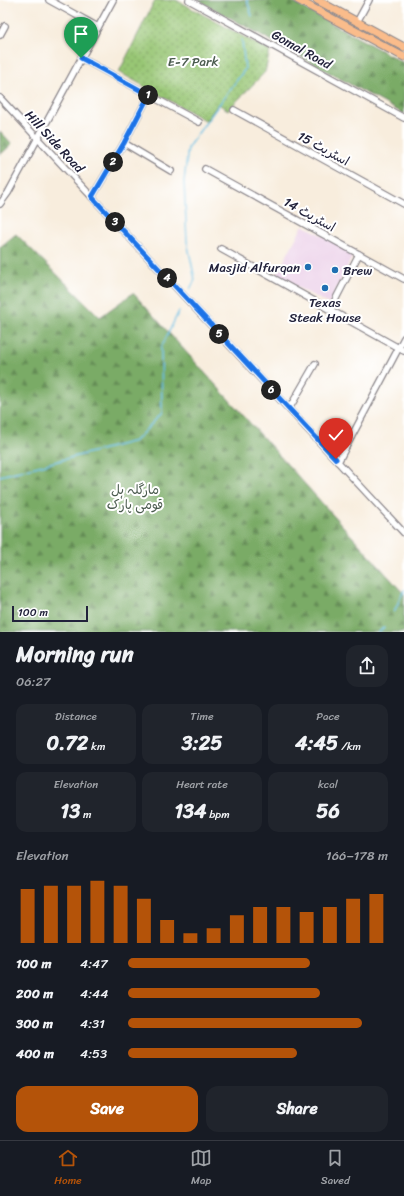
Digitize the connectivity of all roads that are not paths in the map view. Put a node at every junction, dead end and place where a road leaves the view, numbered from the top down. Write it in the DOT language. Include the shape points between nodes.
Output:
graph roads {
  1 [pos="48,0"];
  2 [pos="113,0"];
  3 [pos="189,0"];
  4 [pos="298,0"];
  5 [pos="317,0"];
  6 [pos="369,0"];
  7 [pos="357,22"];
  8 [pos="5,26"];
  9 [pos="98,27"];
  10 [pos="0,34"];
  11 [pos="404,47"];
  12 [pos="404,57"];
  13 [pos="81,58"];
  14 [pos="149,95"];
  15 [pos="0,98"];
  16 [pos="234,110"];
  17 [pos="404,118"];
  18 [pos="199,122"];
  19 [pos="38,139"];
  20 [pos="124,143"];
  21 [pos="205,169"];
  22 [pos="171,171"];
  23 [pos="92,197"];
  24 [pos="0,204"];
  25 [pos="404,204"];
  26 [pos="222,249"];
  27 [pos="359,254"];
  28 [pos="404,278"];
  29 [pos="330,310"];
  30 [pos="404,338"];
  31 [pos="401,349"];
  32 [pos="316,364"];
  33 [pos="289,409"];
  34 [pos="338,462"];
  35 [pos="404,533"];
  1 -- 9 [label="street"];
  2 -- 9 [label="street"];
  3 -- 17 [label="street, Gomal Road"];
  4 -- 12 [label="main road"];
  5 -- 7 [label="main road"];
  6 -- 7 [label="street"];
  7 -- 11 [label="main road"];
  8 -- 10 [label="street"];
  9 -- 13 [label="street"];
  13 -- 14 [label="street"];
  13 -- 19 [label="street"];
  14 -- 18 [label="street"];
  14 -- 20 [label="street"];
  15 -- 19 [label="street, Hill Side Road"];
  16 -- 25 [label="street, اسٹریٹ 15"];
  19 -- 23 [label="street, Hill Side Road"];
  19 -- 24 [label="street"];
  20 -- 22 [label="street"];
  20 -- 23 [label="street"];
  21 -- 27 [label="street, اسٹریٹ 14"];
  23 -- 33 [label="street, Hill Side Road"];
  26 -- 29 [label="street"];
  27 -- 28 [label="street, اسٹریٹ 14"];
  27 -- 29 [label="street"];
  29 -- 31 [label="street"];
  30 -- 31 [label="street"];
  31 -- 34 [label="street"];
  32 -- 33 [label="street"];
  33 -- 34 [label="street, Hill Side Road"];
  34 -- 35 [label="street, Hill Side Road"];
}
